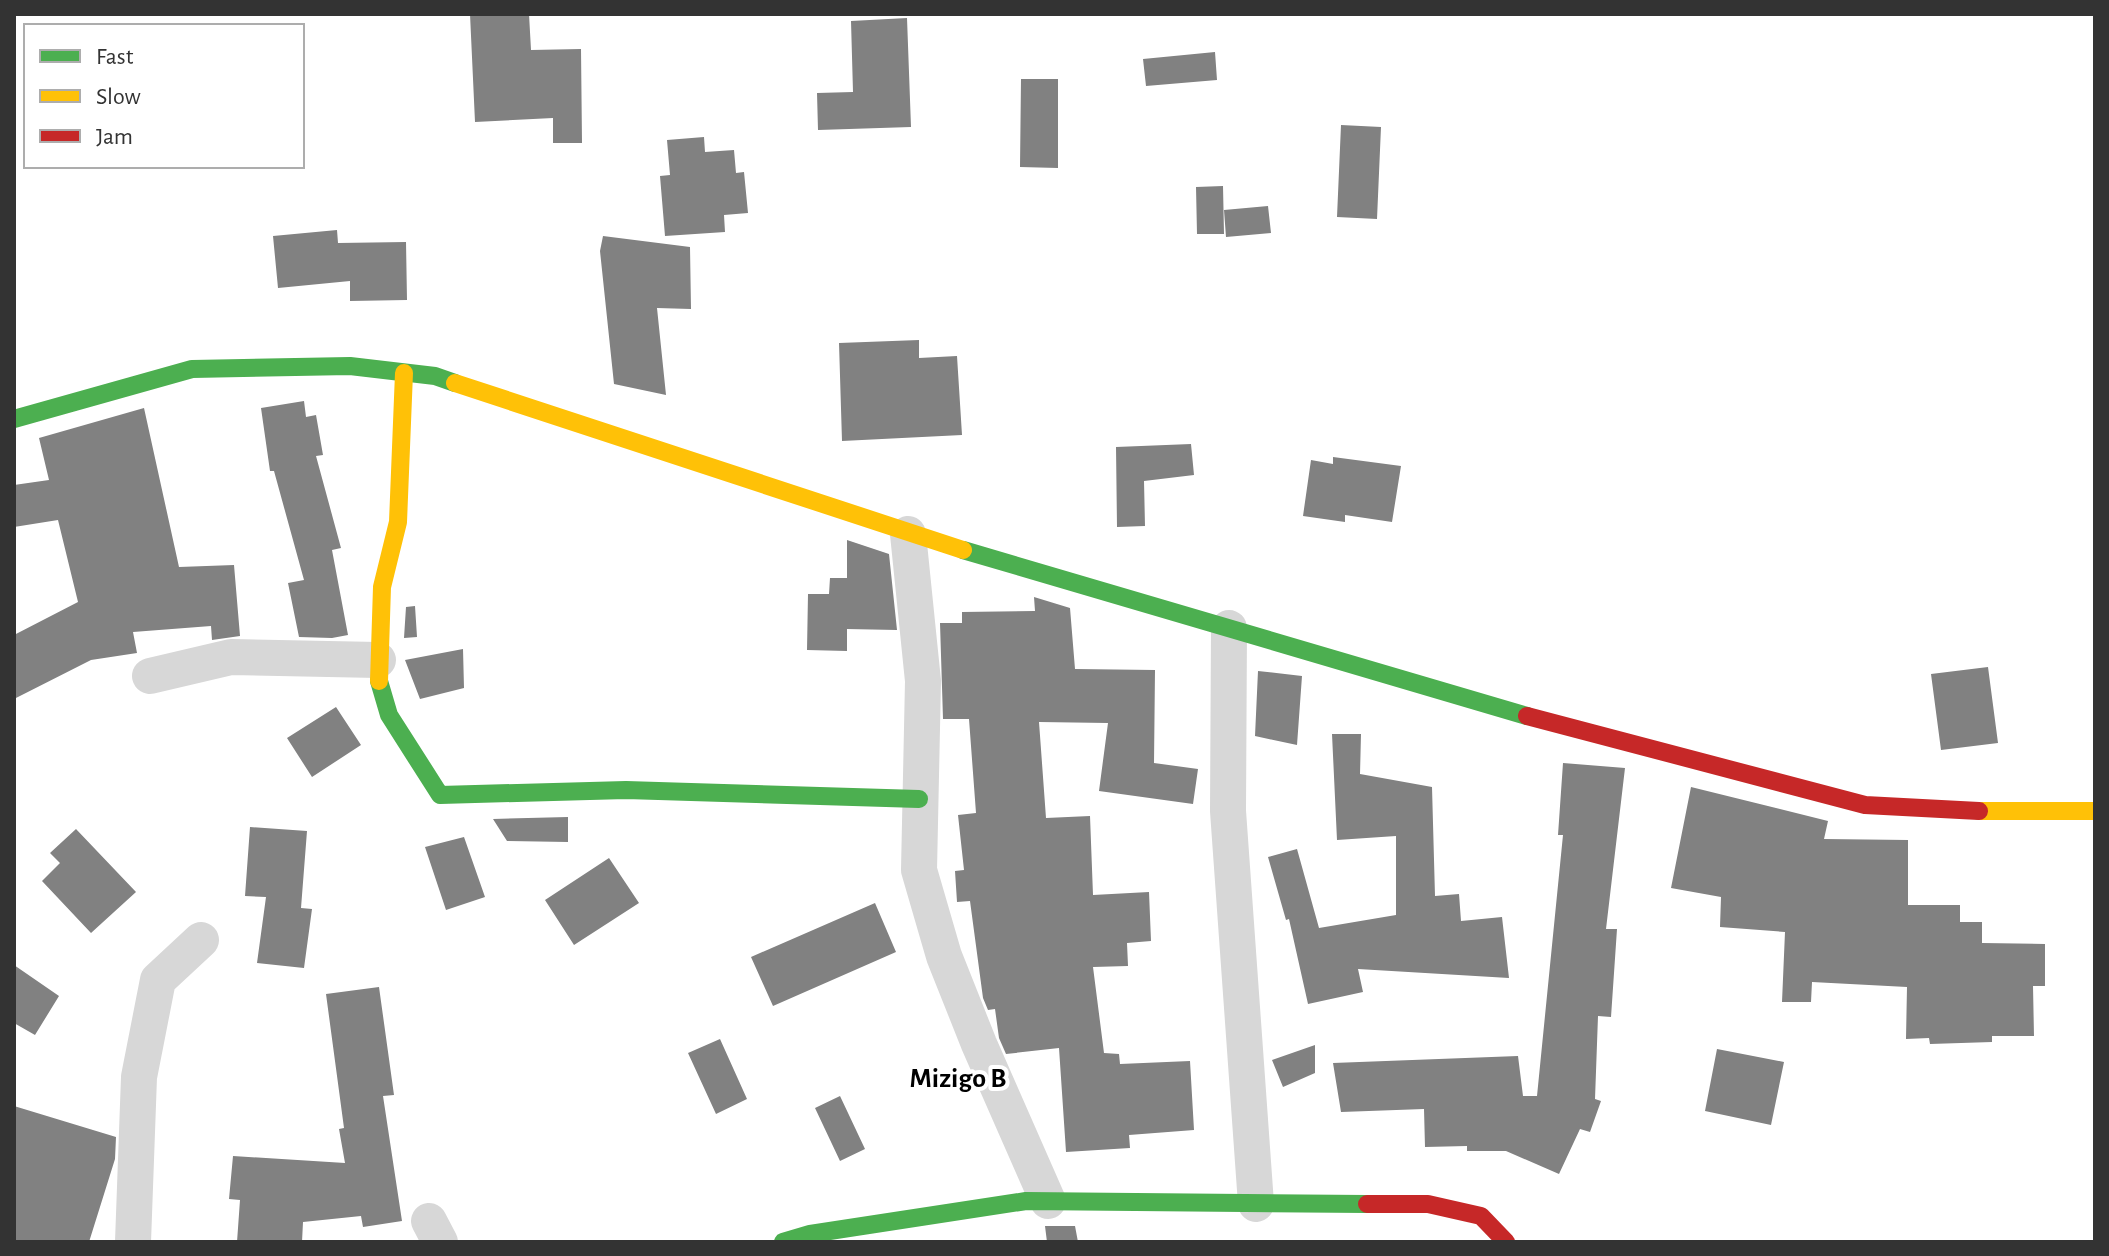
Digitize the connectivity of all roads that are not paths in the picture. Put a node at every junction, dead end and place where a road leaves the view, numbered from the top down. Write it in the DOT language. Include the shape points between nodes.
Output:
graph roads {
  1 [pos="404,373"];
  2 [pos="14,419"];
  3 [pos="908,534"];
  4 [pos="1229,628"];
  5 [pos="378,660"];
  6 [pos="150,676"];
  7 [pos="919,799"];
  8 [pos="2095,811"];
  9 [pos="201,940"];
  10 [pos="1048,1201"];
  11 [pos="1256,1204"];
  12 [pos="133,1242"];
  13 [pos="783,1242"];
  14 [pos="1506,1242"];
  1 -- 2 [label="street" via="350,366 192,369"];
  1 -- 3 [label="street" via="435,376"];
  1 -- 5 [label="street" via="398,522 382,587"];
  3 -- 4 [label="street"];
  3 -- 7 [label="street" via="923,681"];
  4 -- 8 [label="street" via="1500,709 1865,805"];
  4 -- 11 [label="street" via="1228,811"];
  5 -- 6 [label="street" via="231,657"];
  5 -- 7 [label="street" via="389,715 440,795 626,790"];
  7 -- 10 [label="street" via="919,870 944,956"];
  9 -- 12 [label="street" via="158,980 139,1077"];
  10 -- 11 [label="street"];
  10 -- 13 [label="street"];
  11 -- 14 [label="street" via="1428,1204 1481,1216"];
}
